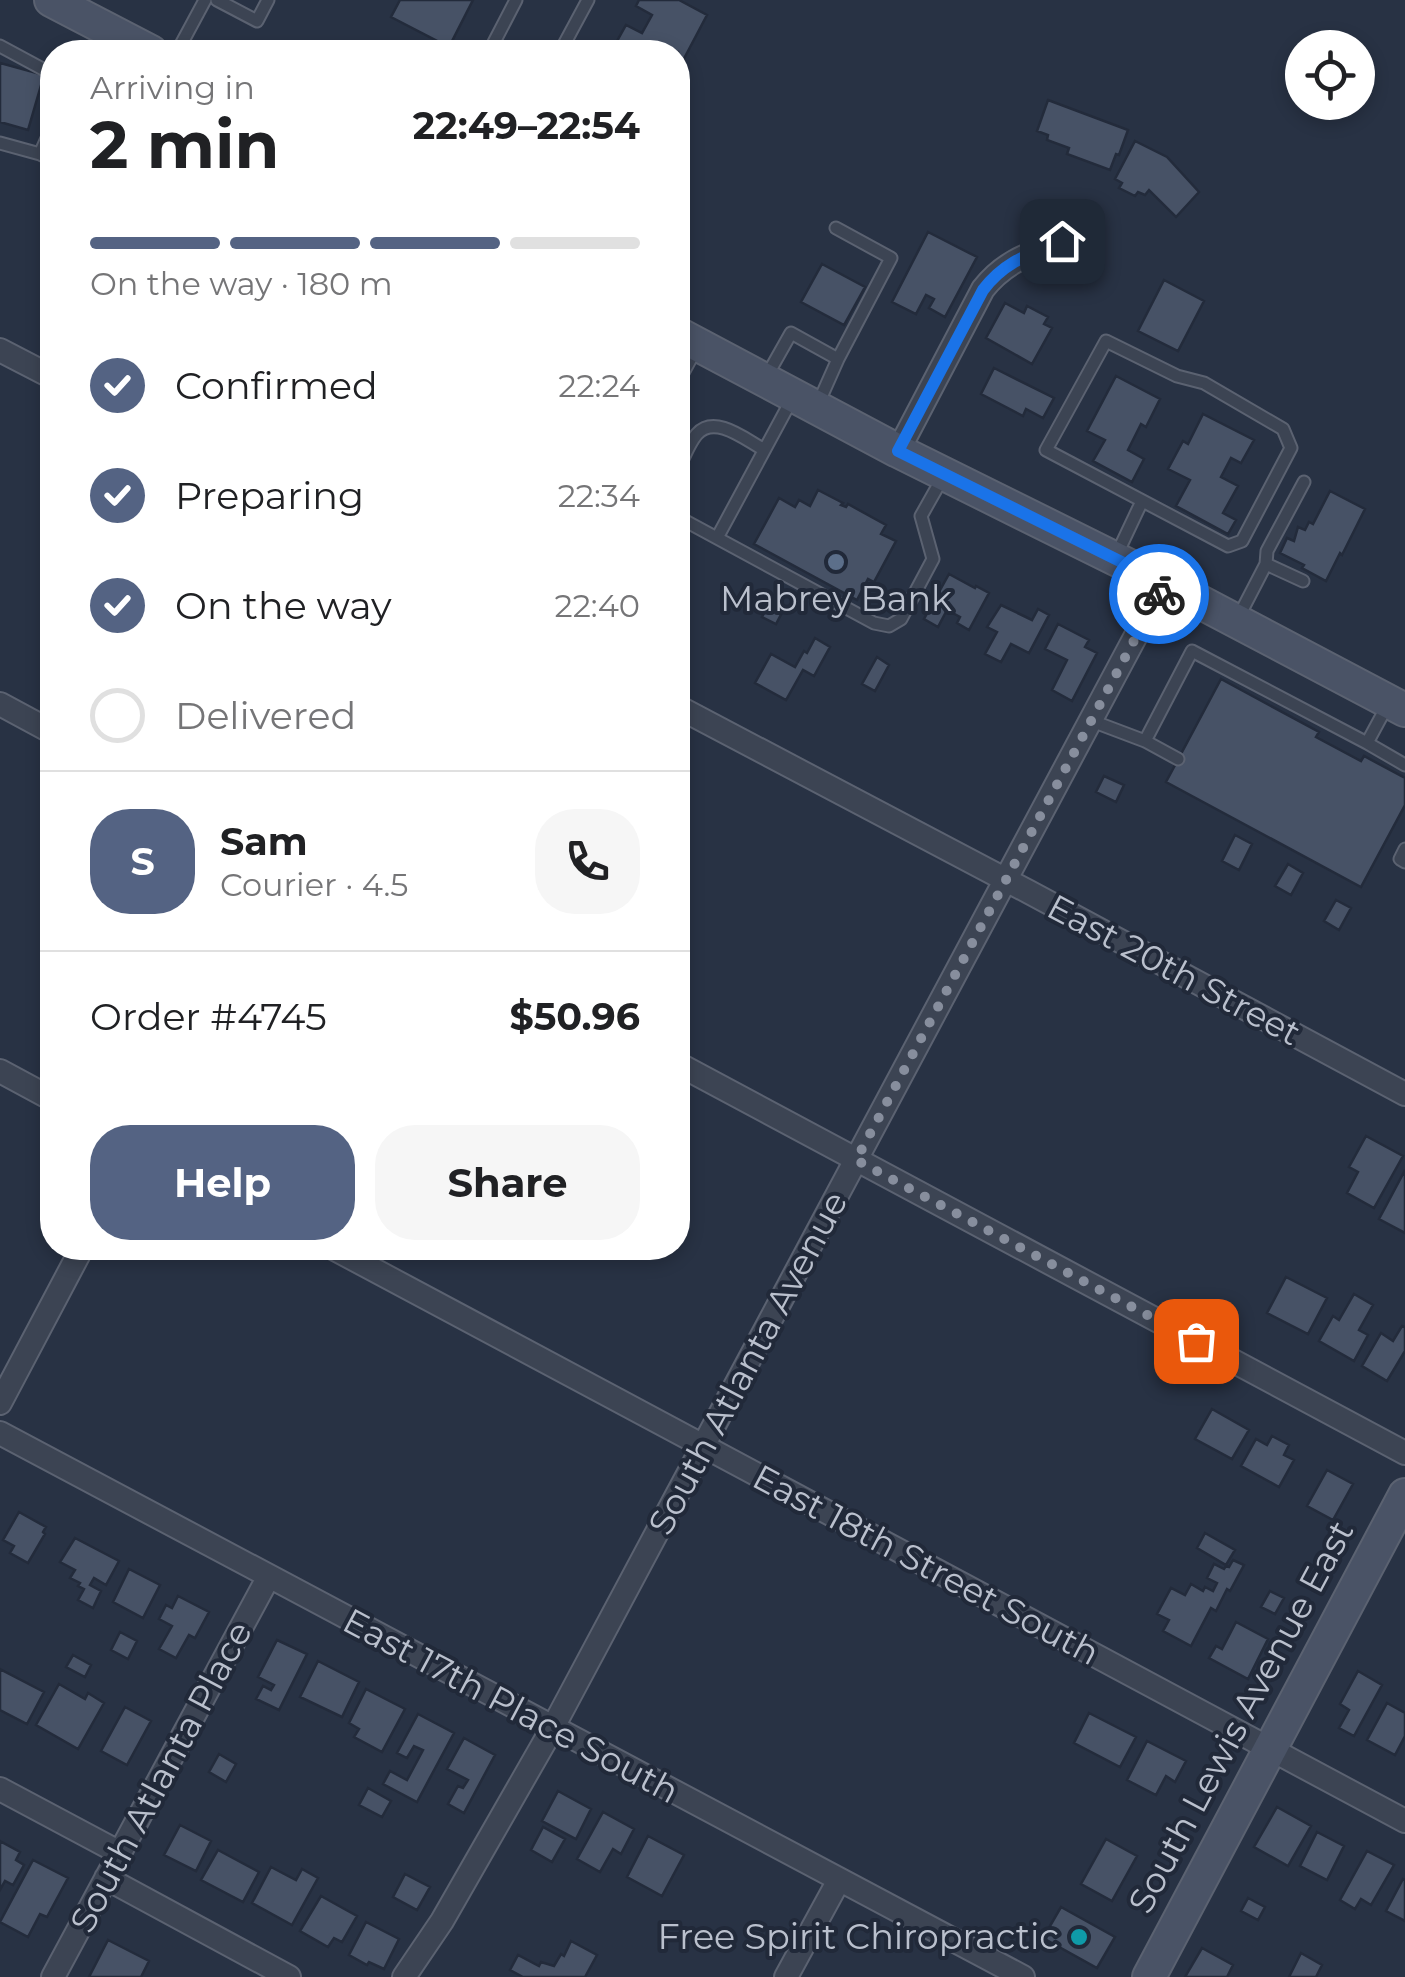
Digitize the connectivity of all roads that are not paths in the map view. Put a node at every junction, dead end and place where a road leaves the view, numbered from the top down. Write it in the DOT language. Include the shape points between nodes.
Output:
graph roads {
  1 [pos="50,0"];
  2 [pos="205,0"];
  3 [pos="218,0"];
  4 [pos="268,0"];
  5 [pos="516,0"];
  6 [pos="588,0"];
  7 [pos="128,40"];
  8 [pos="183,40"];
  9 [pos="495,40"];
  10 [pos="566,40"];
  11 [pos="0,46"];
  12 [pos="40,68"];
  13 [pos="0,143"];
  14 [pos="40,154"];
  15 [pos="836,228"];
  16 [pos="1062,241"];
  17 [pos="690,341"];
  18 [pos="0,350"];
  19 [pos="838,359"];
  20 [pos="40,371"];
  21 [pos="764,380"];
  22 [pos="805,402"];
  23 [pos="690,447"];
  24 [pos="763,450"];
  25 [pos="898,451"];
  26 [pos="944,474"];
  27 [pos="1304,482"];
  28 [pos="1142,501"];
  29 [pos="690,523"];
  30 [pos="717,538"];
  31 [pos="1115,558"];
  32 [pos="1266,564"];
  33 [pos="1303,582"];
  34 [pos="1164,583"];
  35 [pos="1236,622"];
  36 [pos="0,704"];
  37 [pos="1397,706"];
  38 [pos="690,713"];
  39 [pos="1092,721"];
  40 [pos="40,726"];
  41 [pos="1145,741"];
  42 [pos="1367,743"];
  43 [pos="1178,759"];
  44 [pos="1405,765"];
  45 [pos="1405,849"];
  46 [pos="1405,862"];
  47 [pos="1006,880"];
  48 [pos="690,1070"];
  49 [pos="0,1071"];
  50 [pos="40,1093"];
  51 [pos="1405,1094"];
  52 [pos="856,1160"];
  53 [pos="76,1260"];
  54 [pos="355,1260"];
  55 [pos="0,1403"];
  56 [pos="0,1433"];
  57 [pos="704,1446"];
  58 [pos="1405,1452"];
  59 [pos="1405,1495"];
  60 [pos="270,1576"];
  61 [pos="552,1728"];
  62 [pos="1269,1748"];
  63 [pos="0,1789"];
  64 [pos="1405,1821"];
  65 [pos="120,1853"];
  66 [pos="106,1878"];
  67 [pos="838,1880"];
  68 [pos="53,1977"];
  69 [pos="289,1977"];
  70 [pos="404,1977"];
  71 [pos="786,1977"];
  72 [pos="1023,1977"];
  73 [pos="1149,1977"];
  1 -- 7 [label="main road"];
  2 -- 8 [label="lane"];
  3 -- 4 [label="lane" via="258,21"];
  5 -- 9 [label="lane"];
  6 -- 10 [label="lane"];
  11 -- 12 [label="lane"];
  13 -- 14 [label="lane"];
  15 -- 19 [label="lane" via="891,258"];
  16 -- 25 [label="street" via="996,273"];
  17 -- 21 [label="main road"];
  18 -- 20 [label="street"];
  19 -- 21 [label="lane" via="791,333"];
  19 -- 22 [label="lane"];
  21 -- 22 [label="main road"];
  22 -- 24 [label="lane"];
  22 -- 25 [label="main road"];
  23 -- 24 [label="lane" via="704,428 719,426"];
  24 -- 30 [label="lane"];
  25 -- 26 [label="main road"];
  26 -- 30 [label="lane" via="921,516 933,559 901,619 889,626"];
  26 -- 31 [label="main road"];
  27 -- 32 [label="lane"];
  28 -- 28 [label="lane" via="1046,450 1106,341 1204,383 1284,429 1291,448 1242,541 1228,546"];
  28 -- 31 [label="lane"];
  29 -- 30 [label="lane"];
  31 -- 34 [label="main road"];
  32 -- 33 [label="lane"];
  32 -- 35 [label="lane"];
  34 -- 35 [label="main road"];
  34 -- 39 [label="street, South Atlanta Avenue"];
  35 -- 37 [label="main road"];
  36 -- 40 [label="street"];
  37 -- 42 [label="lane"];
  38 -- 47 [label="street, East 20th Street"];
  39 -- 41 [label="lane"];
  39 -- 47 [label="street, South Atlanta Avenue"];
  41 -- 42 [label="lane" via="1192,651"];
  41 -- 43 [label="lane"];
  42 -- 44 [label="lane"];
  45 -- 46 [label="lane"];
  47 -- 51 [label="street, East 20th Street"];
  47 -- 52 [label="street, South Atlanta Avenue"];
  48 -- 52 [label="street"];
  49 -- 50 [label="street"];
  52 -- 57 [label="street, South Atlanta Avenue"];
  52 -- 58 [label="street"];
  53 -- 55 [label="street"];
  54 -- 57 [label="street, East 18th Street South"];
  56 -- 60 [label="street, East 17th Place South"];
  57 -- 61 [label="street, South Atlanta Avenue"];
  57 -- 62 [label="street, East 18th Street South"];
  59 -- 62 [label="main road, South Lewis Avenue East"];
  60 -- 61 [label="street, East 17th Place South"];
  60 -- 65 [label="street, South Atlanta Place"];
  61 -- 67 [label="street, East 17th Place South"];
  61 -- 70 [label="street, South Atlanta Avenue"];
  62 -- 64 [label="street, East 18th Street South"];
  62 -- 73 [label="main road, South Lewis Avenue East"];
  63 -- 65 [label="street"];
  65 -- 66 [label="street, South Atlanta Place"];
  66 -- 68 [label="street, South Atlanta Place"];
  66 -- 69 [label="street"];
  67 -- 71 [label="street"];
  67 -- 72 [label="street, East 17th Place South"];
}
